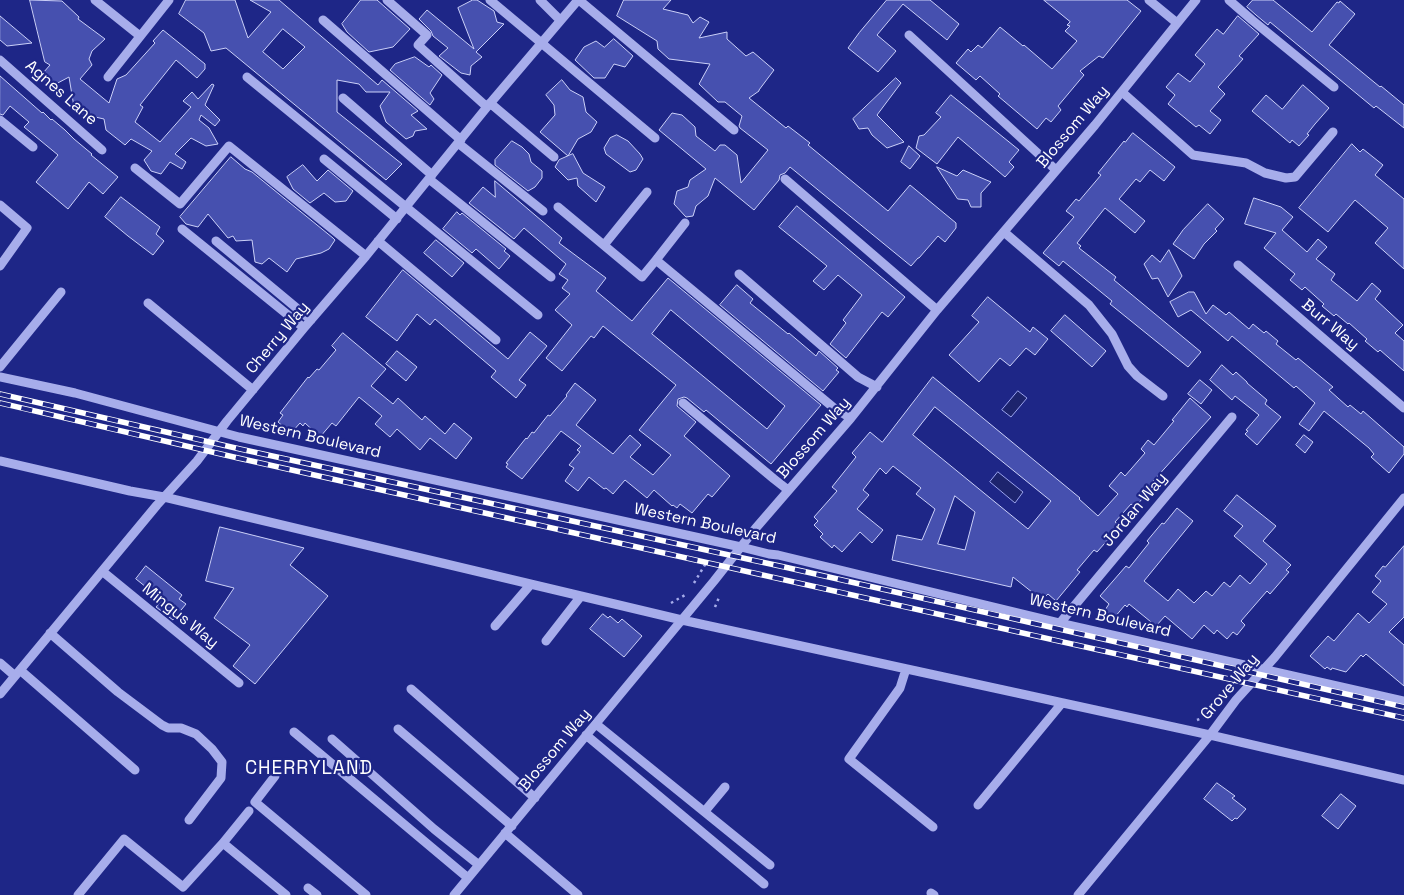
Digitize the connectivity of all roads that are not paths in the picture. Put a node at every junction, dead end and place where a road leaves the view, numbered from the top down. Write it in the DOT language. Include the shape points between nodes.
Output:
graph roads {
  1 [pos="95,0"];
  2 [pos="170,0"];
  3 [pos="387,0"];
  4 [pos="490,0"];
  5 [pos="540,0"];
  6 [pos="578,0"];
  7 [pos="1149,0"];
  8 [pos="1196,0"];
  9 [pos="1229,0"];
  10 [pos="322,20"];
  11 [pos="560,20"];
  12 [pos="1177,23"];
  13 [pos="140,36"];
  14 [pos="910,36"];
  15 [pos="541,42"];
  16 [pos="0,60"];
  17 [pos="108,77"];
  18 [pos="247,77"];
  19 [pos="1334,87"];
  20 [pos="1122,92"];
  21 [pos="344,98"];
  22 [pos="488,105"];
  23 [pos="0,120"];
  24 [pos="734,130"];
  25 [pos="1333,132"];
  26 [pos="655,138"];
  27 [pos="459,142"];
  28 [pos="33,146"];
  29 [pos="102,150"];
  30 [pos="554,157"];
  31 [pos="324,159"];
  32 [pos="136,168"];
  33 [pos="1056,170"];
  34 [pos="430,177"];
  35 [pos="785,179"];
  36 [pos="647,192"];
  37 [pos="0,205"];
  38 [pos="558,206"];
  39 [pos="406,208"];
  40 [pos="543,211"];
  41 [pos="397,219"];
  42 [pos="686,223"];
  43 [pos="182,229"];
  44 [pos="1004,232"];
  45 [pos="216,241"];
  46 [pos="378,241"];
  47 [pos="604,245"];
  48 [pos="366,256"];
  49 [pos="656,260"];
  50 [pos="1238,265"];
  51 [pos="0,266"];
  52 [pos="739,274"];
  53 [pos="551,277"];
  54 [pos="61,292"];
  55 [pos="148,303"];
  56 [pos="938,310"];
  57 [pos="538,315"];
  58 [pos="311,320"];
  59 [pos="304,328"];
  60 [pos="496,340"];
  61 [pos="0,367"];
  62 [pos="0,377"];
  63 [pos="876,387"];
  64 [pos="253,390"];
  65 [pos="1163,396"];
  66 [pos="683,404"];
  67 [pos="1404,408"];
  68 [pos="1232,417"];
  69 [pos="851,418"];
  70 [pos="219,431"];
  71 [pos="0,460"];
  72 [pos="788,490"];
  73 [pos="164,497"];
  74 [pos="1404,498"];
  75 [pos="741,547"];
  76 [pos="102,571"];
  77 [pos="531,584"];
  78 [pos="581,596"];
  79 [pos="682,620"];
  80 [pos="1060,623"];
  81 [pos="495,626"];
  82 [pos="50,633"];
  83 [pos="546,641"];
  84 [pos="0,663"];
  85 [pos="906,669"];
  86 [pos="1264,669"];
  87 [pos="17,673"];
  88 [pos="239,683"];
  89 [pos="411,689"];
  90 [pos="0,694"];
  91 [pos="1404,701"];
  92 [pos="1062,703"];
  93 [pos="596,724"];
  94 [pos="398,729"];
  95 [pos="294,732"];
  96 [pos="586,735"];
  97 [pos="1210,735"];
  98 [pos="332,739"];
  99 [pos="135,770"];
  100 [pos="275,776"];
  101 [pos="1404,780"];
  102 [pos="725,788"];
  103 [pos="534,798"];
  104 [pos="978,805"];
  105 [pos="249,811"];
  106 [pos="705,811"];
  107 [pos="189,820"];
  108 [pos="512,826"];
  109 [pos="932,827"];
  110 [pos="505,833"];
  111 [pos="223,843"];
  112 [pos="770,865"];
  113 [pos="478,866"];
  114 [pos="468,878"];
  115 [pos="764,884"];
  116 [pos="308,888"];
  117 [pos="78,895"];
  118 [pos="286,895"];
  119 [pos="317,895"];
  120 [pos="366,895"];
  121 [pos="454,895"];
  122 [pos="578,895"];
  123 [pos="1078,895"];
  1 -- 13 [label="street"];
  2 -- 13 [label="street"];
  3 -- 22 [label="street" via="426,36 418,45"];
  4 -- 15 [label="street"];
  5 -- 11 [label="street"];
  6 -- 11 [label="street, Cherry Way"];
  6 -- 24 [label="street"];
  7 -- 12 [label="street"];
  8 -- 12 [label="street, Blossom Way"];
  9 -- 19 [label="street"];
  10 -- 27 [label="street"];
  11 -- 15 [label="street, Cherry Way"];
  12 -- 20 [label="street, Blossom Way"];
  13 -- 17 [label="street"];
  14 -- 33 [label="street"];
  15 -- 22 [label="street, Cherry Way"];
  15 -- 26 [label="street"];
  16 -- 29 [label="street, Agnes Lane"];
  18 -- 39 [label="street"];
  20 -- 25 [label="street" via="1193,155 1246,163 1265,173 1286,178 1295,177"];
  20 -- 33 [label="street, Blossom Way"];
  21 -- 34 [label="street"];
  22 -- 27 [label="street, Cherry Way"];
  22 -- 30 [label="street"];
  23 -- 28 [label="street"];
  27 -- 34 [label="street, Cherry Way"];
  27 -- 40 [label="street"];
  31 -- 41 [label="street"];
  32 -- 48 [label="street" via="180,204 229,146"];
  33 -- 44 [label="street, Blossom Way"];
  34 -- 39 [label="street, Cherry Way"];
  34 -- 53 [label="street"];
  35 -- 56 [label="street"];
  36 -- 47 [label="street"];
  37 -- 51 [label="street" via="28,228"];
  38 -- 47 [label="street"];
  39 -- 41 [label="street, Cherry Way"];
  39 -- 57 [label="street"];
  41 -- 46 [label="street, Cherry Way"];
  42 -- 49 [label="street"];
  43 -- 59 [label="street"];
  44 -- 56 [label="street, Blossom Way"];
  44 -- 65 [label="street" via="1089,305 1112,334 1128,366"];
  45 -- 58 [label="street"];
  46 -- 48 [label="street, Cherry Way"];
  46 -- 60 [label="street"];
  47 -- 49 [label="street" via="642,277"];
  48 -- 58 [label="street, Cherry Way"];
  49 -- 69 [label="street" via="834,408"];
  50 -- 67 [label="street, Burr Way"];
  52 -- 63 [label="street" via="858,377"];
  54 -- 61 [label="street"];
  55 -- 64 [label="street"];
  56 -- 63 [label="street, Blossom Way"];
  58 -- 59 [label="street, Cherry Way"];
  59 -- 64 [label="street, Cherry Way"];
  62 -- 70 [label="street, Western Boulevard"];
  63 -- 69 [label="street, Blossom Way"];
  64 -- 70 [label="street, Cherry Way"];
  66 -- 72 [label="street"];
  68 -- 80 [label="street, Jordan Way"];
  69 -- 72 [label="street, Blossom Way"];
  70 -- 73 [label="street, Cherry Way"];
  70 -- 75 [label="street, Western Boulevard"];
  71 -- 73 [label="street"];
  72 -- 75 [label="street, Blossom Way"];
  73 -- 76 [label="street, Cherry Way"];
  73 -- 77 [label="street"];
  74 -- 86 [label="street, Grove Way"];
  75 -- 79 [label="street, Blossom Way"];
  75 -- 80 [label="street, Western Boulevard"];
  76 -- 82 [label="street, Cherry Way"];
  76 -- 88 [label="street, Mingus Way"];
  77 -- 78 [label="street"];
  77 -- 81 [label="street"];
  78 -- 79 [label="street"];
  78 -- 83 [label="street"];
  79 -- 85 [label="street"];
  79 -- 93 [label="street, Blossom Way"];
  80 -- 86 [label="street, Western Boulevard"];
  82 -- 87 [label="street, Cherry Way"];
  82 -- 107 [label="street" via="162,725 196,734 219,757 222,762 221,778"];
  84 -- 87 [label="street"];
  85 -- 92 [label="street"];
  85 -- 109 [label="street" via="900,688 849,759"];
  86 -- 91 [label="street, Western Boulevard"];
  86 -- 97 [label="street, Grove Way"];
  87 -- 90 [label="street, Cherry Way"];
  87 -- 99 [label="street"];
  89 -- 103 [label="street"];
  92 -- 97 [label="street"];
  92 -- 104 [label="street"];
  93 -- 96 [label="street, Blossom Way"];
  93 -- 106 [label="street"];
  94 -- 108 [label="street"];
  95 -- 114 [label="street"];
  96 -- 103 [label="street, Blossom Way"];
  96 -- 115 [label="street"];
  97 -- 101 [label="street"];
  97 -- 123 [label="street, Grove Way"];
  98 -- 113 [label="street"];
  100 -- 120 [label="street" via="255,802"];
  102 -- 106 [label="street"];
  103 -- 108 [label="street, Blossom Way"];
  105 -- 111 [label="street"];
  106 -- 112 [label="street"];
  108 -- 110 [label="street, Blossom Way"];
  110 -- 113 [label="street, Blossom Way"];
  110 -- 122 [label="street"];
  111 -- 117 [label="street" via="183,887 124,839"];
  111 -- 118 [label="street"];
  113 -- 114 [label="street, Blossom Way"];
  114 -- 121 [label="street, Blossom Way"];
  116 -- 119 [label="street"];
}
